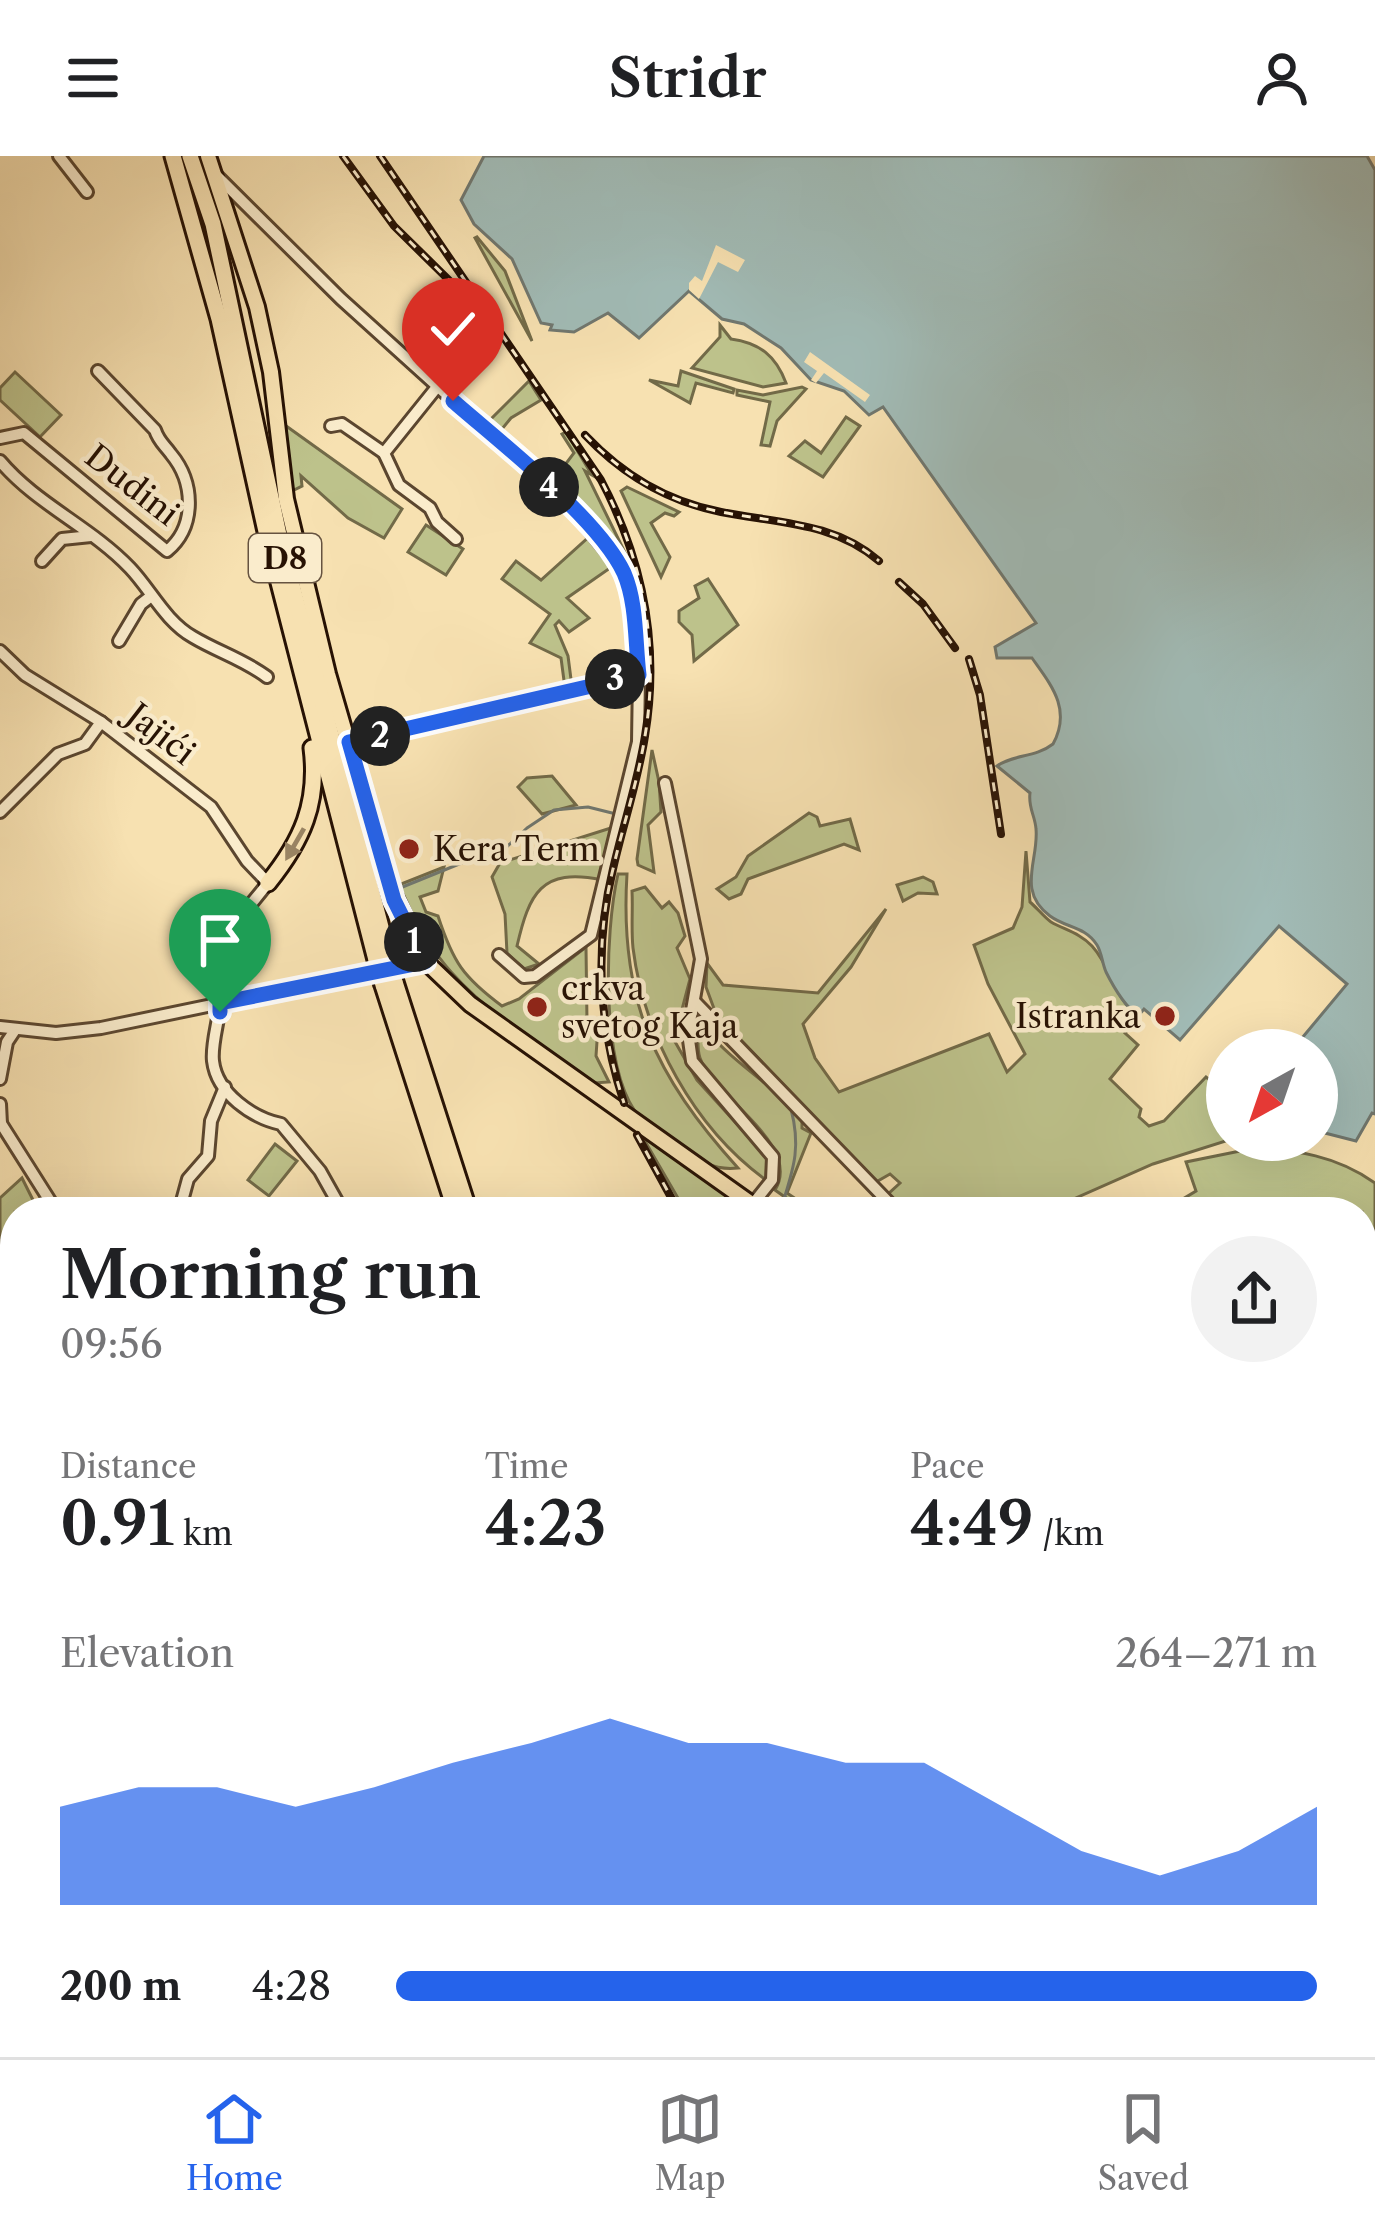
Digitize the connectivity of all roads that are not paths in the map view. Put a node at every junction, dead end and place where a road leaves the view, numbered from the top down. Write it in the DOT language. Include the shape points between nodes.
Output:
graph roads {
  1 [pos="59,156"];
  2 [pos="173,156"];
  3 [pos="190,156"];
  4 [pos="208,156"];
  5 [pos="214,173"];
  6 [pos="87,193"];
  7 [pos="252,208"];
  8 [pos="230,220"];
  9 [pos="98,371"];
  10 [pos="437,387"];
  11 [pos="331,426"];
  12 [pos="0,438"];
  13 [pos="384,453"];
  14 [pos="0,461"];
  15 [pos="92,536"];
  16 [pos="456,539"];
  17 [pos="42,561"];
  18 [pos="150,597"];
  19 [pos="118,640"];
  20 [pos="0,651"];
  21 [pos="639,675"];
  22 [pos="267,677"];
  23 [pos="310,704"];
  24 [pos="101,722"];
  25 [pos="349,742"];
  26 [pos="665,783"];
  27 [pos="0,812"];
  28 [pos="268,883"];
  29 [pos="499,955"];
  30 [pos="383,959"];
  31 [pos="425,962"];
  32 [pos="389,984"];
  33 [pos="225,1002"];
  34 [pos="695,1002"];
  35 [pos="0,1027"];
  36 [pos="15,1030"];
  37 [pos="0,1078"];
  38 [pos="226,1088"];
  39 [pos="0,1104"];
  40 [pos="1,1123"];
  41 [pos="48,1197"];
  42 [pos="183,1197"];
  43 [pos="335,1197"];
  44 [pos="451,1197"];
  45 [pos="464,1197"];
  46 [pos="750,1197"];
  47 [pos="762,1197"];
  48 [pos="884,1197"];
  1 -- 6 [label="street"];
  2 -- 23 [label="highway, D8"];
  3 -- 30 [label="highway, D8" via="213,224"];
  4 -- 5 [label="main road"];
  5 -- 7 [label="street"];
  5 -- 8 [label="main road"];
  7 -- 8 [label="street"];
  7 -- 10 [label="street"];
  8 -- 25 [label="main road" via="263,331 286,499"];
  9 -- 12 [label="street, Dudini" via="174,456 190,514 173,547 160,549 24,433"];
  10 -- 13 [label="street"];
  10 -- 21 [label="street" via="612,554 631,599"];
  11 -- 13 [label="street" via="342,424"];
  13 -- 16 [label="street" via="399,485"];
  14 -- 15 [label="street, Dudini"];
  15 -- 17 [label="street" via="62,539"];
  15 -- 18 [label="street, Dudini"];
  18 -- 19 [label="street"];
  18 -- 22 [label="street, Dudini" via="190,636"];
  20 -- 24 [label="street, Jajići"];
  21 -- 25 [label="street"];
  21 -- 29 [label="street" via="634,761 591,935 535,976 524,977"];
  23 -- 28 [label="highway, one-way" via="310,815"];
  23 -- 30 [label="highway, D8"];
  24 -- 27 [label="street" via="86,744 58,754"];
  24 -- 28 [label="street, Jajići" via="211,807"];
  25 -- 31 [label="main road" via="394,900"];
  26 -- 34 [label="street" via="701,959"];
  28 -- 33 [label="street" via="225,944"];
  30 -- 32 [label="highway, D8, bridge"];
  31 -- 33 [label="street"];
  31 -- 46 [label="main road" via="489,1019"];
  32 -- 44 [label="highway, D8" via="412,1086"];
  32 -- 45 [label="highway, D8"];
  33 -- 36 [label="street" via="74,1032"];
  33 -- 38 [label="street" via="212,1055"];
  34 -- 47 [label="street" via="692,1061 773,1157"];
  34 -- 48 [label="street"];
  35 -- 36 [label="street"];
  36 -- 37 [label="street"];
  38 -- 42 [label="street" via="208,1156"];
  38 -- 43 [label="street" via="255,1119 281,1124"];
  39 -- 40 [label="street"];
  40 -- 41 [label="street"];
}
